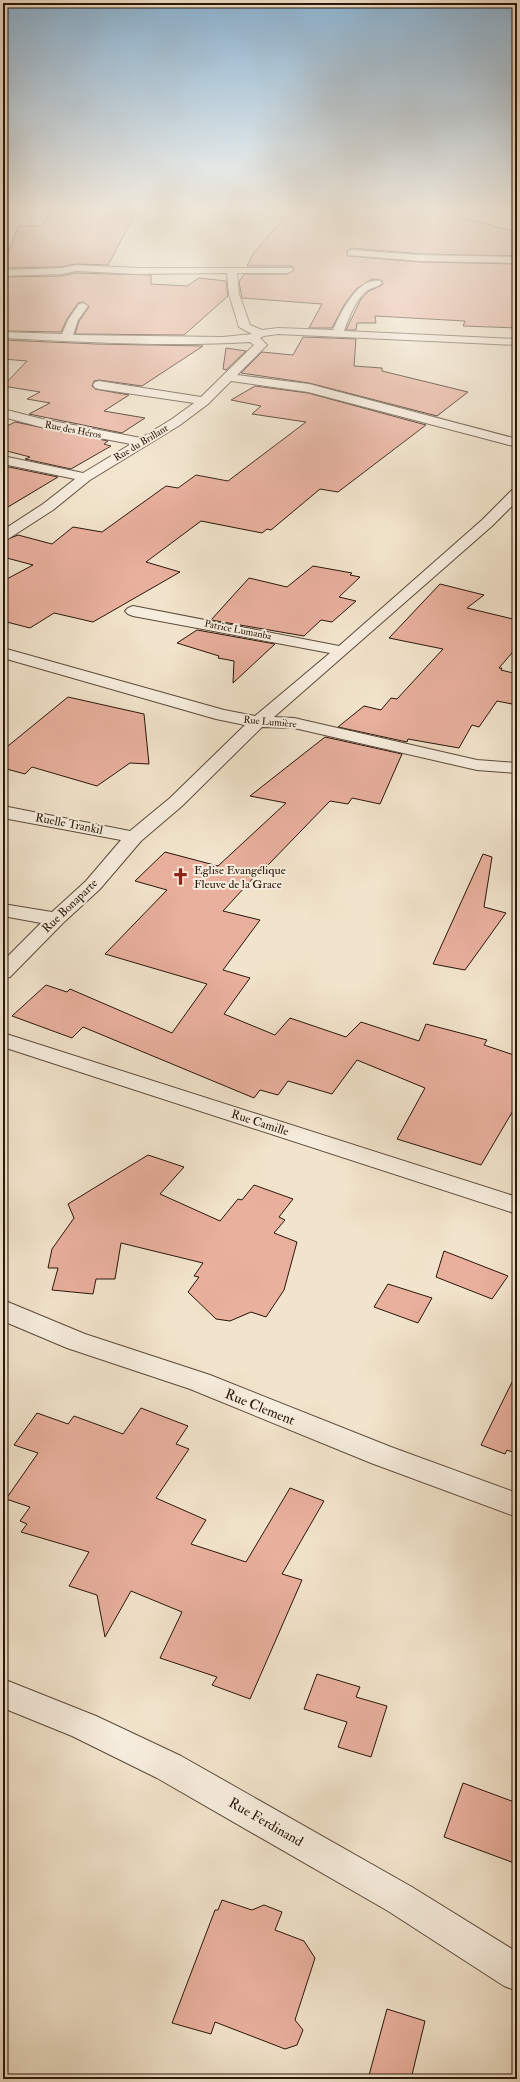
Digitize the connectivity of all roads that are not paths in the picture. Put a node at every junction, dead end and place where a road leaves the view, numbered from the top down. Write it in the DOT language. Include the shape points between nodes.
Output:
graph roads {
  1 [pos="238,305"];
  2 [pos="353,305"];
  3 [pos="83,306"];
  4 [pos="337,334"];
  5 [pos="3,335"];
  6 [pos="257,335"];
  7 [pos="66,338"];
  8 [pos="517,342"];
  9 [pos="228,377"];
  10 [pos="99,385"];
  11 [pos="204,401"];
  12 [pos="3,413"];
  13 [pos="144,442"];
  14 [pos="517,443"];
  15 [pos="3,460"];
  16 [pos="85,477"];
  17 [pos="516,495"];
  18 [pos="3,536"];
  19 [pos="133,611"];
  20 [pos="342,650"];
  21 [pos="3,653"];
  22 [pos="258,722"];
  23 [pos="517,768"];
  24 [pos="3,812"];
  25 [pos="134,837"];
  26 [pos="3,910"];
  27 [pos="56,919"];
  28 [pos="3,973"];
  29 [pos="3,1040"];
  30 [pos="517,1206"];
  31 [pos="3,1310"];
  32 [pos="517,1505"];
  33 [pos="3,1693"];
  34 [pos="517,1973"];
  1 -- 6 [label="street" via="245,327"];
  2 -- 4 [label="street" via="341,322"];
  3 -- 7 [label="street" via="73,320"];
  4 -- 6 [label="street" via="278,331"];
  4 -- 8 [label="street"];
  5 -- 7 [label="street"];
  6 -- 7 [label="street" via="171,341"];
  6 -- 9 [label="street, Rue du Brillant" via="261,345"];
  9 -- 11 [label="street, Rue du Brillant"];
  9 -- 14 [label="street" via="314,390"];
  10 -- 11 [label="street"];
  11 -- 13 [label="street, Rue du Brillant"];
  12 -- 13 [label="street, Rue des Héros" via="41,423"];
  13 -- 16 [label="street, Rue du Brillant"];
  15 -- 16 [label="street"];
  16 -- 18 [label="street, Rue du Brillant" via="48,507"];
  17 -- 20 [label="street, Rue Bonaparte" via="487,524"];
  19 -- 20 [label="street, Patrice Lumanba"];
  20 -- 22 [label="street, Rue Bonaparte"];
  21 -- 22 [label="street, Rue Lumière" via="222,716"];
  22 -- 23 [label="street, Rue Lumière" via="294,723 477,765"];
  22 -- 25 [label="street, Rue Bonaparte" via="176,802"];
  24 -- 25 [label="street, Ruelle Trankil"];
  25 -- 27 [label="street, Rue Bonaparte" via="93,885"];
  26 -- 27 [label="street"];
  27 -- 28 [label="street, Rue Bonaparte"];
  29 -- 30 [label="street, Rue Camille"];
  31 -- 32 [label="street, Rue Clement" via="76,1340 200,1382"];
  33 -- 34 [label="street, Rue Ferdinand" via="84,1726 169,1767 400,1899"];
}
